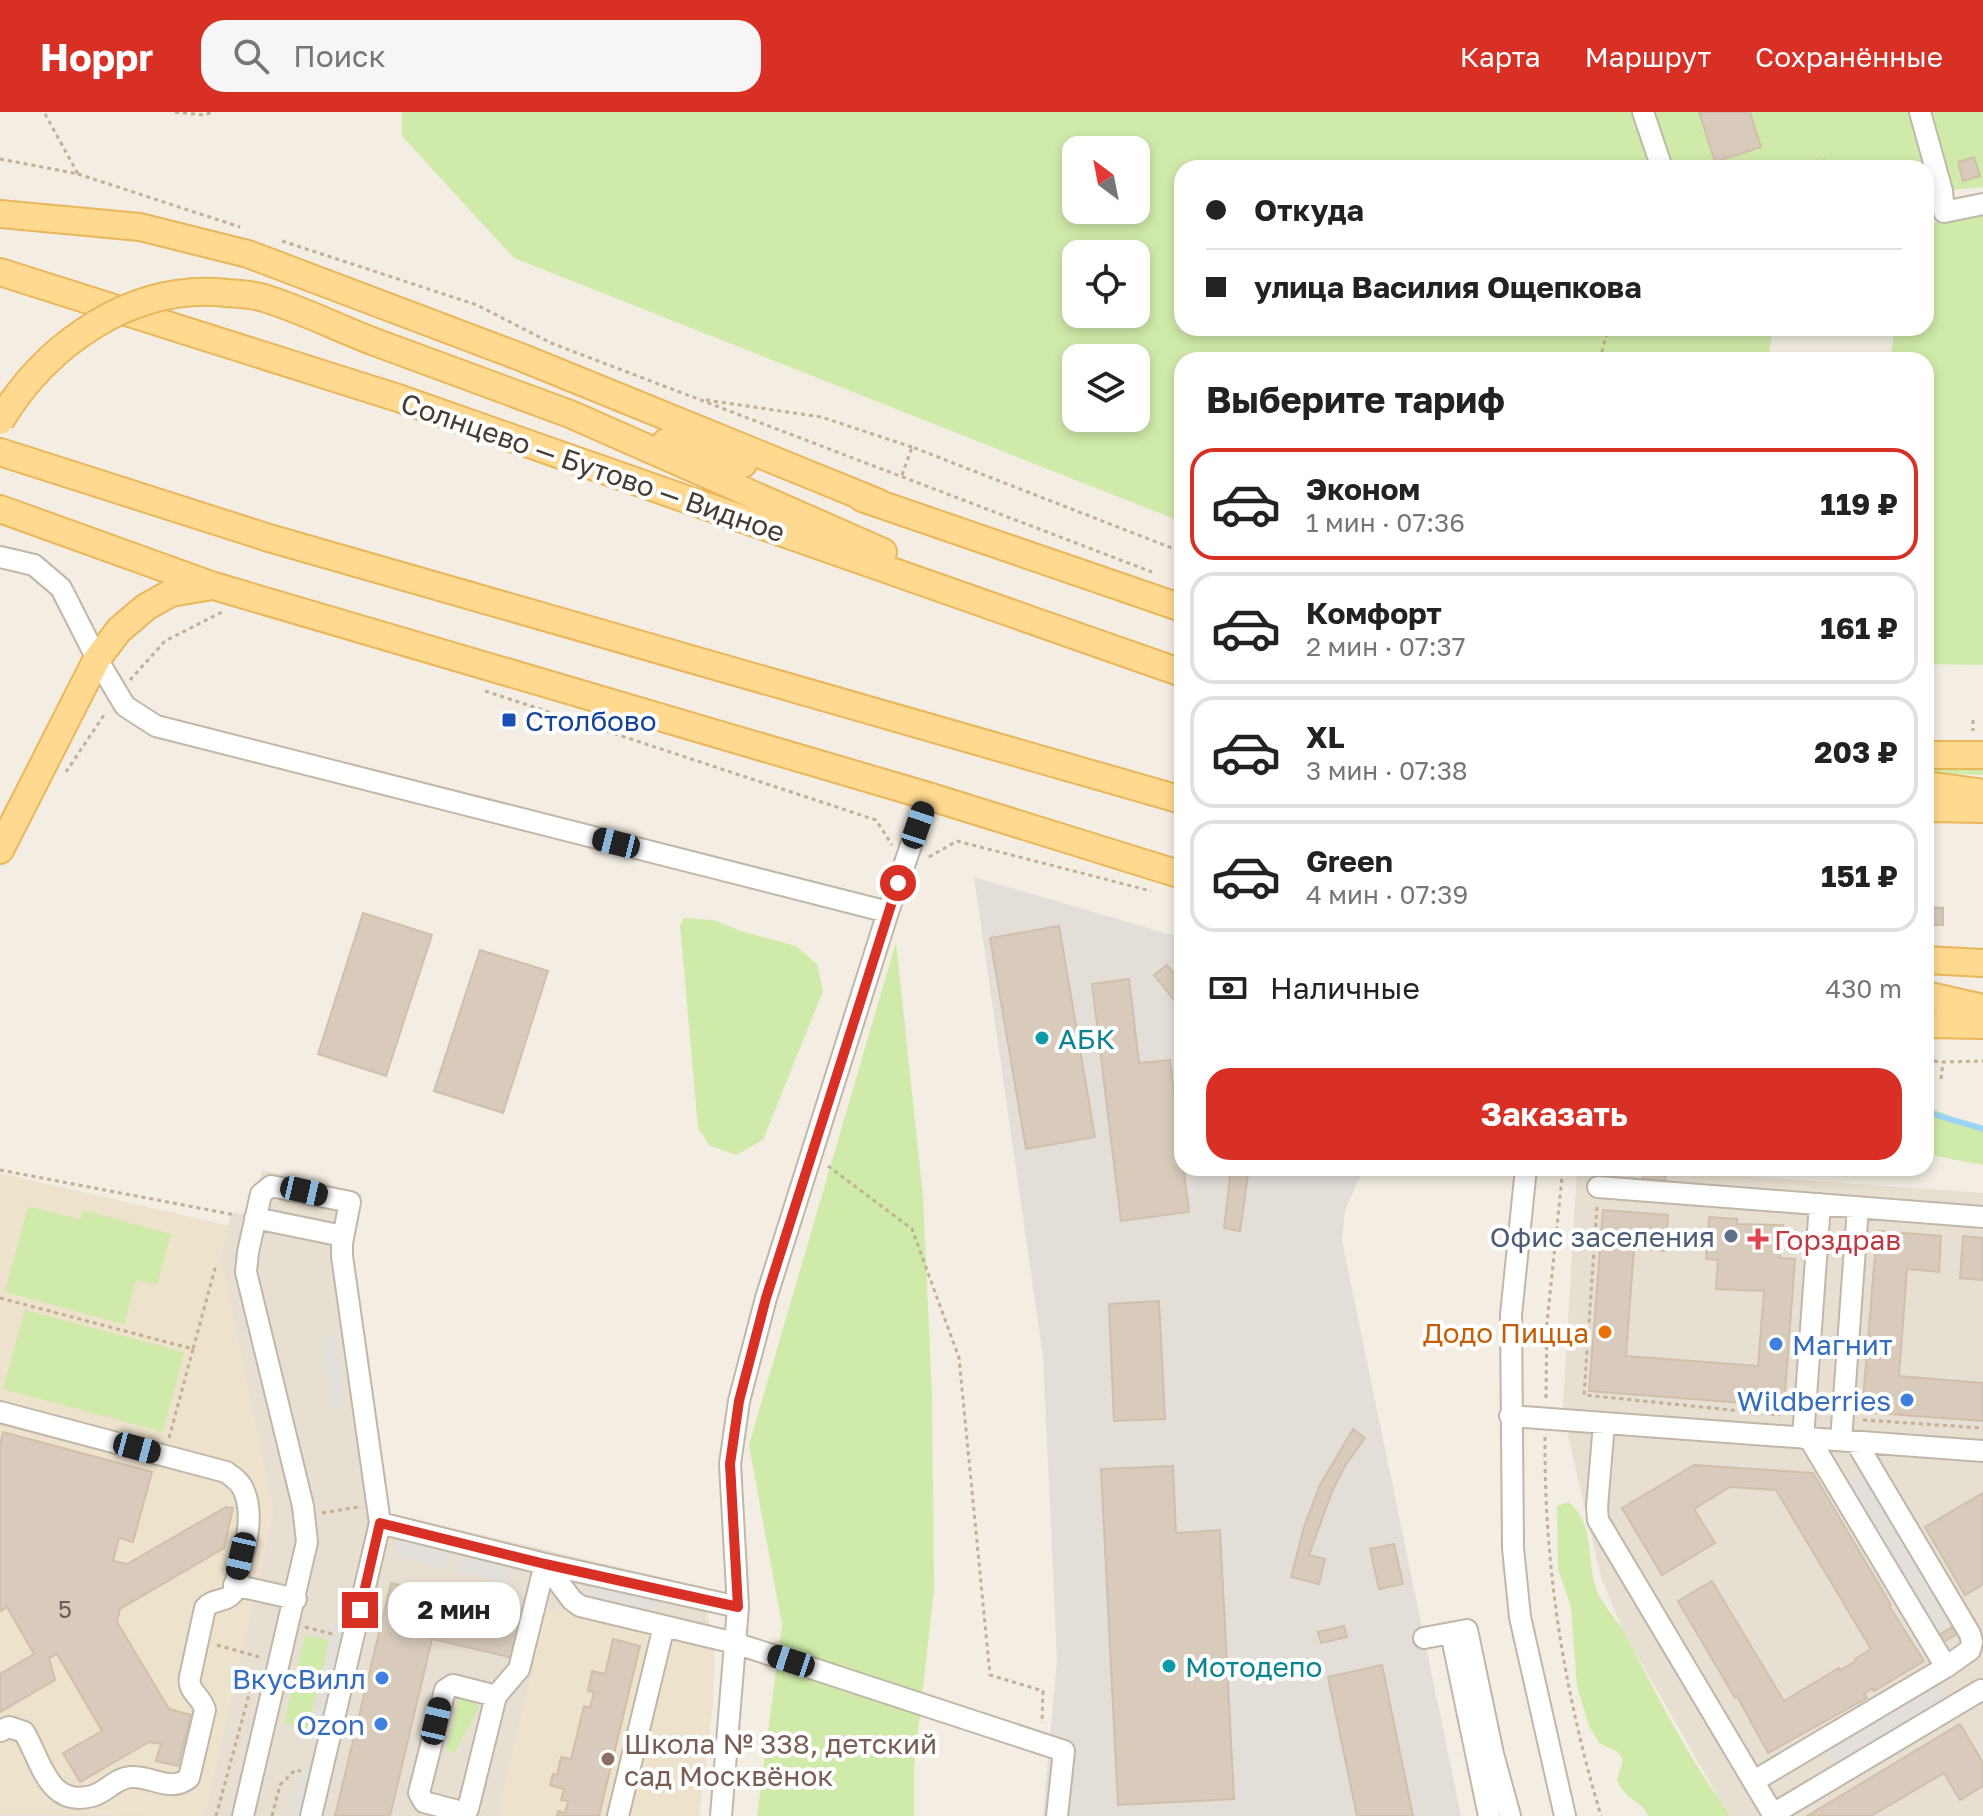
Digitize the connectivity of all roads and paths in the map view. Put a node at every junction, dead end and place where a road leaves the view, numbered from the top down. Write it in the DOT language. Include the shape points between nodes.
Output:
graph roads {
  1 [pos="44,112"];
  2 [pos="175,112"];
  3 [pos="213,112"];
  4 [pos="1643,112"];
  5 [pos="1920,112"];
  6 [pos="0,159"];
  7 [pos="1659,160"];
  8 [pos="1933,160"];
  9 [pos="1934,162"];
  10 [pos="1983,204"];
  11 [pos="0,214"];
  12 [pos="0,272"];
  13 [pos="477,305"];
  14 [pos="698,399"];
  15 [pos="570,414"];
  16 [pos="0,421"];
  17 [pos="912,447"];
  18 [pos="0,452"];
  19 [pos="902,475"];
  20 [pos="879,503"];
  21 [pos="0,509"];
  22 [pos="1174,549"];
  23 [pos="0,557"];
  24 [pos="1154,573"];
  25 [pos="214,586"];
  26 [pos="1174,605"];
  27 [pos="232,607"];
  28 [pos="1069,634"];
  29 [pos="97,659"];
  30 [pos="1174,670"];
  31 [pos="472,686"];
  32 [pos="118,694"];
  33 [pos="1973,720"];
  34 [pos="1978,743"];
  35 [pos="1934,753"];
  36 [pos="59,783"];
  37 [pos="1934,786"];
  38 [pos="1983,793"];
  39 [pos="928,796"];
  40 [pos="1174,798"];
  41 [pos="1934,808"];
  42 [pos="1983,809"];
  43 [pos="0,850"];
  44 [pos="908,853"];
  45 [pos="1174,873"];
  46 [pos="1152,891"];
  47 [pos="888,912"];
  48 [pos="1934,960"];
  49 [pos="1983,963"];
  50 [pos="1934,997"];
  51 [pos="1983,1008"];
  52 [pos="1934,1024"];
  53 [pos="1983,1025"];
  54 [pos="1934,1061"];
  55 [pos="1983,1061"];
  56 [pos="1943,1062"];
  57 [pos="1941,1079"];
  58 [pos="812,1153"];
  59 [pos="0,1170"];
  60 [pos="1525,1176"];
  61 [pos="1562,1176"];
  62 [pos="1598,1187"];
  63 [pos="1820,1204"];
  64 [pos="1858,1207"];
  65 [pos="1983,1217"];
  66 [pos="255,1218"];
  67 [pos="343,1236"];
  68 [pos="216,1265"];
  69 [pos="0,1298"];
  70 [pos="193,1349"];
  71 [pos="0,1412"];
  72 [pos="1510,1416"];
  73 [pos="1546,1419"];
  74 [pos="1842,1419"];
  75 [pos="1604,1423"];
  76 [pos="1983,1428"];
  77 [pos="1806,1431"];
  78 [pos="1848,1441"];
  79 [pos="1983,1451"];
  80 [pos="165,1456"];
  81 [pos="379,1514"];
  82 [pos="305,1515"];
  83 [pos="545,1564"];
  84 [pos="234,1585"];
  85 [pos="296,1599"];
  86 [pos="738,1607"];
  87 [pos="664,1626"];
  88 [pos="305,1627"];
  89 [pos="1451,1633"];
  90 [pos="1424,1638"];
  91 [pos="353,1639"];
  92 [pos="198,1640"];
  93 [pos="735,1643"];
  94 [pos="259,1657"];
  95 [pos="1954,1663"];
  96 [pos="255,1672"];
  97 [pos="1982,1692"];
  98 [pos="496,1696"];
  99 [pos="0,1731"];
  100 [pos="1042,1744"];
  101 [pos="321,1776"];
  102 [pos="1754,1781"];
  103 [pos="1774,1815"];
  104 [pos="216,1816"];
  105 [pos="243,1816"];
  106 [pos="272,1816"];
  107 [pos="311,1816"];
  108 [pos="618,1816"];
  109 [pos="721,1816"];
  110 [pos="1057,1816"];
  111 [pos="1489,1816"];
  112 [pos="1510,1816"];
  113 [pos="1565,1816"];
  114 [pos="1601,1816"];
  1 -- 6 [label="path" via="78,174"];
  2 -- 3 [label="path"];
  4 -- 7 [label="street"];
  5 -- 8 [label="street"];
  9 -- 10 [label="street" via="1944,212"];
  11 -- 20 [label="main road" via="140,227 248,254 523,358"];
  12 -- 28 [label="main road, Солнцево — Бутово — Видное" via="398,398"];
  13 -- 14 [label="path" via="551,343"];
  14 -- 17 [label="path" via="821,417"];
  14 -- 19 [label="path"];
  15 -- 16 [label="main road, bridge" via="261,297 206,291 160,296 120,310 79,335 47,361"];
  15 -- 20 [label="main road"];
  15 -- 28 [label="main road"];
  17 -- 19 [label="path"];
  17 -- 22 [label="path"];
  18 -- 40 [label="main road" via="269,538"];
  19 -- 24 [label="path"];
  20 -- 26 [label="main road"];
  21 -- 25 [label="main road"];
  23 -- 29 [label="street" via="34,565 61,588"];
  25 -- 29 [label="main road" via="171,593 146,607"];
  25 -- 39 [label="main road"];
  27 -- 32 [label="path" via="165,641"];
  28 -- 30 [label="main road, Солнцево — Бутово — Видное"];
  29 -- 32 [label="street"];
  29 -- 43 [label="main road"];
  31 -- 44 [label="path" via="876,820 895,850"];
  32 -- 36 [label="path"];
  32 -- 47 [label="street" via="125,706 156,726"];
  33 -- 34 [label="path"];
  34 -- 35 [label="main road"];
  37 -- 38 [label="main road"];
  39 -- 44 [label="street"];
  39 -- 45 [label="main road"];
  41 -- 42 [label="main road"];
  44 -- 46 [label="path" via="927,858 957,841"];
  44 -- 47 [label="street"];
  47 -- 58 [label="street"];
  48 -- 49 [label="main road"];
  50 -- 51 [label="main road"];
  52 -- 53 [label="main road"];
  54 -- 56 [label="path"];
  55 -- 56 [label="path"];
  56 -- 57 [label="path"];
  58 -- 86 [label="street" via="766,1298 733,1434 730,1500"];
  58 -- 100 [label="path" via="912,1229 959,1358 990,1675 1043,1691"];
  59 -- 66 [label="path"];
  60 -- 72 [label="street" via="1511,1315"];
  61 -- 73 [label="path" via="1547,1323"];
  62 -- 63 [label="street"];
  62 -- 77 [label="path" via="1584,1395"];
  63 -- 64 [label="street"];
  63 -- 77 [label="street"];
  64 -- 65 [label="street"];
  64 -- 74 [label="street"];
  66 -- 67 [label="street"];
  66 -- 67 [label="street" via="261,1194 280,1186 350,1202"];
  66 -- 82 [label="street" via="246,1272"];
  67 -- 81 [label="street"];
  68 -- 70 [label="path"];
  69 -- 70 [label="path"];
  70 -- 80 [label="path"];
  71 -- 80 [label="street"];
  72 -- 73 [label="street"];
  72 -- 113 [label="street" via="1520,1617"];
  73 -- 75 [label="street"];
  73 -- 114 [label="path" via="1551,1583"];
  74 -- 76 [label="path"];
  74 -- 78 [label="street"];
  75 -- 77 [label="street"];
  75 -- 102 [label="street" via="1598,1520"];
  77 -- 78 [label="street"];
  77 -- 95 [label="street"];
  78 -- 79 [label="street"];
  78 -- 95 [label="street" via="1967,1629 1971,1646"];
  80 -- 84 [label="street" via="226,1472 244,1491 247,1528"];
  81 -- 82 [label="path"];
  81 -- 83 [label="street"];
  81 -- 91 [label="street"];
  82 -- 85 [label="street" via="307,1542"];
  83 -- 86 [label="street"];
  83 -- 87 [label="street" via="580,1606"];
  83 -- 98 [label="street" via="519,1669"];
  84 -- 85 [label="street"];
  84 -- 92 [label="street" via="227,1598 205,1608"];
  85 -- 105 [label="street"];
  86 -- 93 [label="street"];
  87 -- 93 [label="street"];
  87 -- 108 [label="street"];
  88 -- 91 [label="path"];
  89 -- 90 [label="street"];
  89 -- 111 [label="street"];
  89 -- 112 [label="street" via="1467,1630"];
  91 -- 101 [label="street"];
  92 -- 94 [label="path"];
  92 -- 99 [label="street" via="189,1682 204,1704 204,1716 189,1778 181,1785 127,1777 94,1796 65,1795 49,1785 24,1732 9,1727"];
  93 -- 100 [label="street"];
  93 -- 109 [label="street"];
  95 -- 97 [label="street"];
  95 -- 102 [label="street"];
  96 -- 104 [label="path"];
  97 -- 103 [label="street"];
  98 -- 98 [label="street" via="453,1685 445,1690 419,1793 424,1802 468,1809"];
  100 -- 110 [label="street" via="1064,1751"];
  101 -- 106 [label="path" via="295,1770 288,1775"];
  101 -- 107 [label="street"];
  102 -- 103 [label="street"];
}
